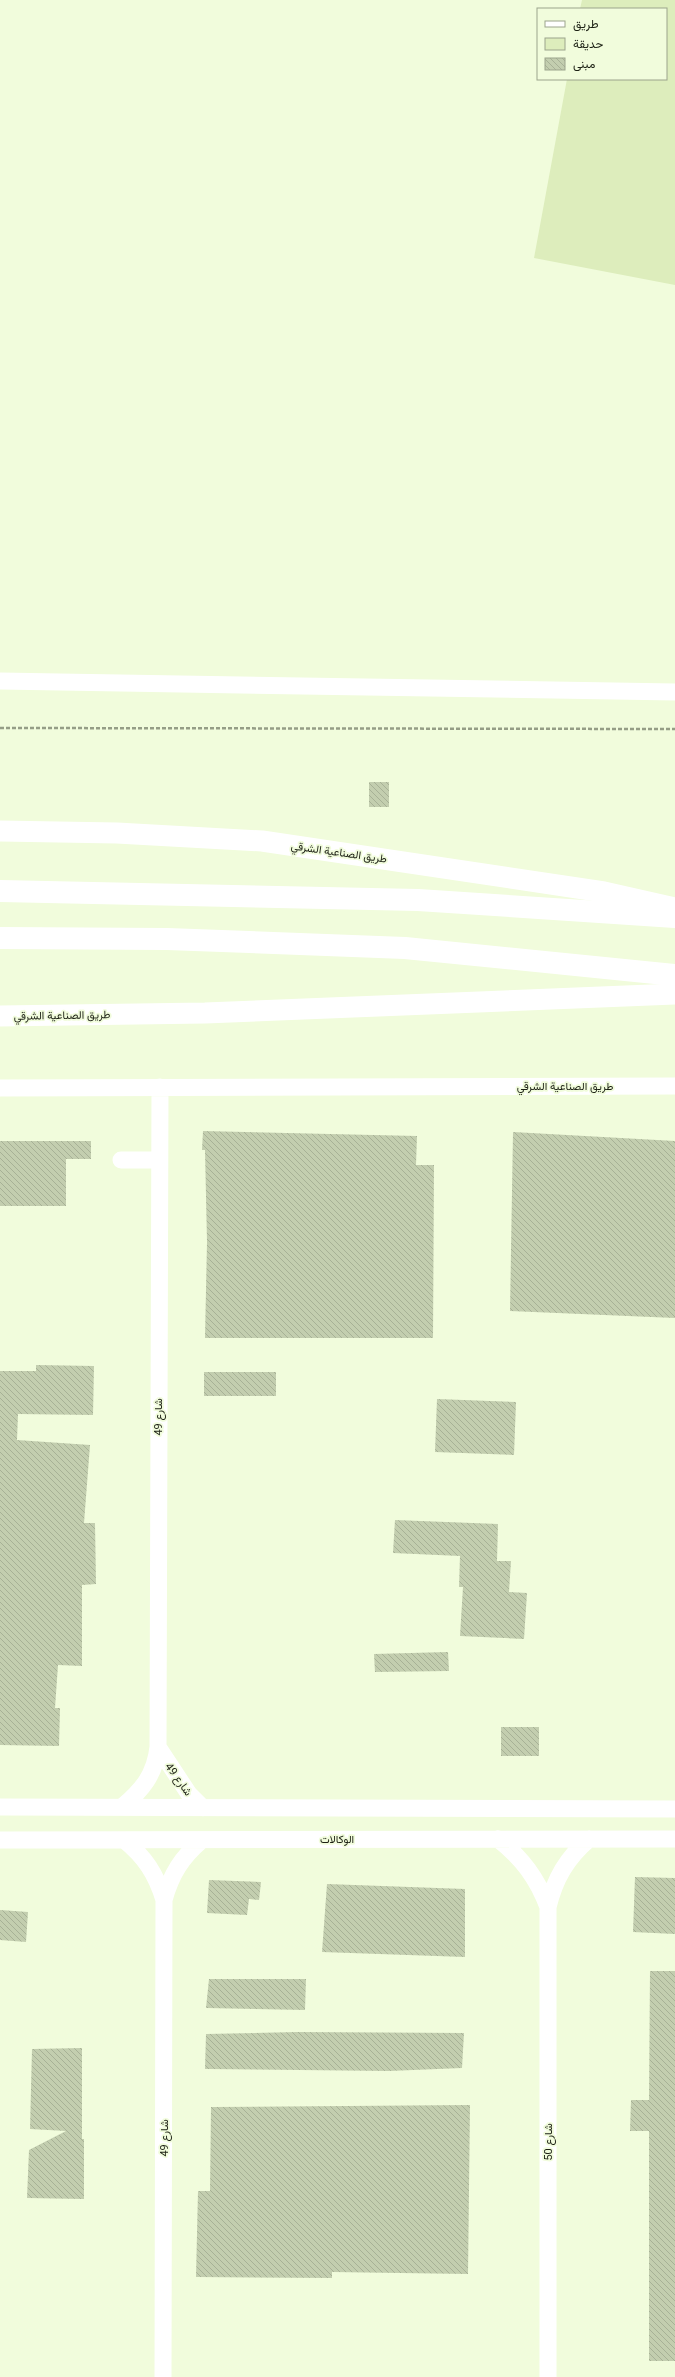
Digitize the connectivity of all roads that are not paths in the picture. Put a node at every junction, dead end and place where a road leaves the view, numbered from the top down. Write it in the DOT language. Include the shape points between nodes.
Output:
graph roads {
  1 [pos="0,681"];
  2 [pos="675,692"];
  3 [pos="0,831"];
  4 [pos="0,891"];
  5 [pos="675,908"];
  6 [pos="675,917"];
  7 [pos="0,938"];
  8 [pos="675,975"];
  9 [pos="675,994"];
  10 [pos="0,1016"];
  11 [pos="675,1086"];
  12 [pos="0,1088"];
  13 [pos="160,1088"];
  14 [pos="121,1160"];
  15 [pos="159,1160"];
  16 [pos="158,1747"];
  17 [pos="0,1807"];
  18 [pos="122,1807"];
  19 [pos="203,1808"];
  20 [pos="675,1809"];
  21 [pos="589,1838"];
  22 [pos="498,1839"];
  23 [pos="675,1839"];
  24 [pos="0,1840"];
  25 [pos="124,1840"];
  26 [pos="202,1840"];
  27 [pos="164,1900"];
  28 [pos="548,1907"];
  29 [pos="164,2377"];
  30 [pos="548,2377"];
  1 -- 2 [label="street"];
  3 -- 5 [label="main road, طريق الصناعية الشرقي" via="117,832 262,841 604,892"];
  4 -- 6 [label="highway" via="418,900"];
  7 -- 8 [label="highway" via="167,939 405,948"];
  9 -- 10 [label="main road, طريق الصناعية الشرقي" via="205,1013"];
  11 -- 13 [label="street, طريق الصناعية الشرقي"];
  12 -- 13 [label="street, طريق الصناعية الشرقي"];
  13 -- 15 [label="street, شارع 49"];
  14 -- 15 [label="street"];
  15 -- 16 [label="street, شارع 49"];
  16 -- 18 [label="street, شارع 49" via="156,1764 149,1779 137,1795"];
  16 -- 19 [label="street, شارع 49" via="189,1794"];
  17 -- 18 [label="street"];
  18 -- 19 [label="street"];
  19 -- 20 [label="street"];
  21 -- 22 [label="street, الوكالات"];
  21 -- 23 [label="street, الوكالات"];
  21 -- 28 [label="street, شارع 50" via="561,1868"];
  22 -- 26 [label="street, الوكالات"];
  22 -- 28 [label="street, شارع 50" via="515,1852 529,1869"];
  24 -- 25 [label="street, الوكالات"];
  25 -- 26 [label="street, الوكالات"];
  25 -- 27 [label="street, شارع 49" via="150,1866"];
  26 -- 27 [label="street, شارع 49" via="177,1866"];
  27 -- 29 [label="street, شارع 49"];
  28 -- 30 [label="street, شارع 50"];
}
